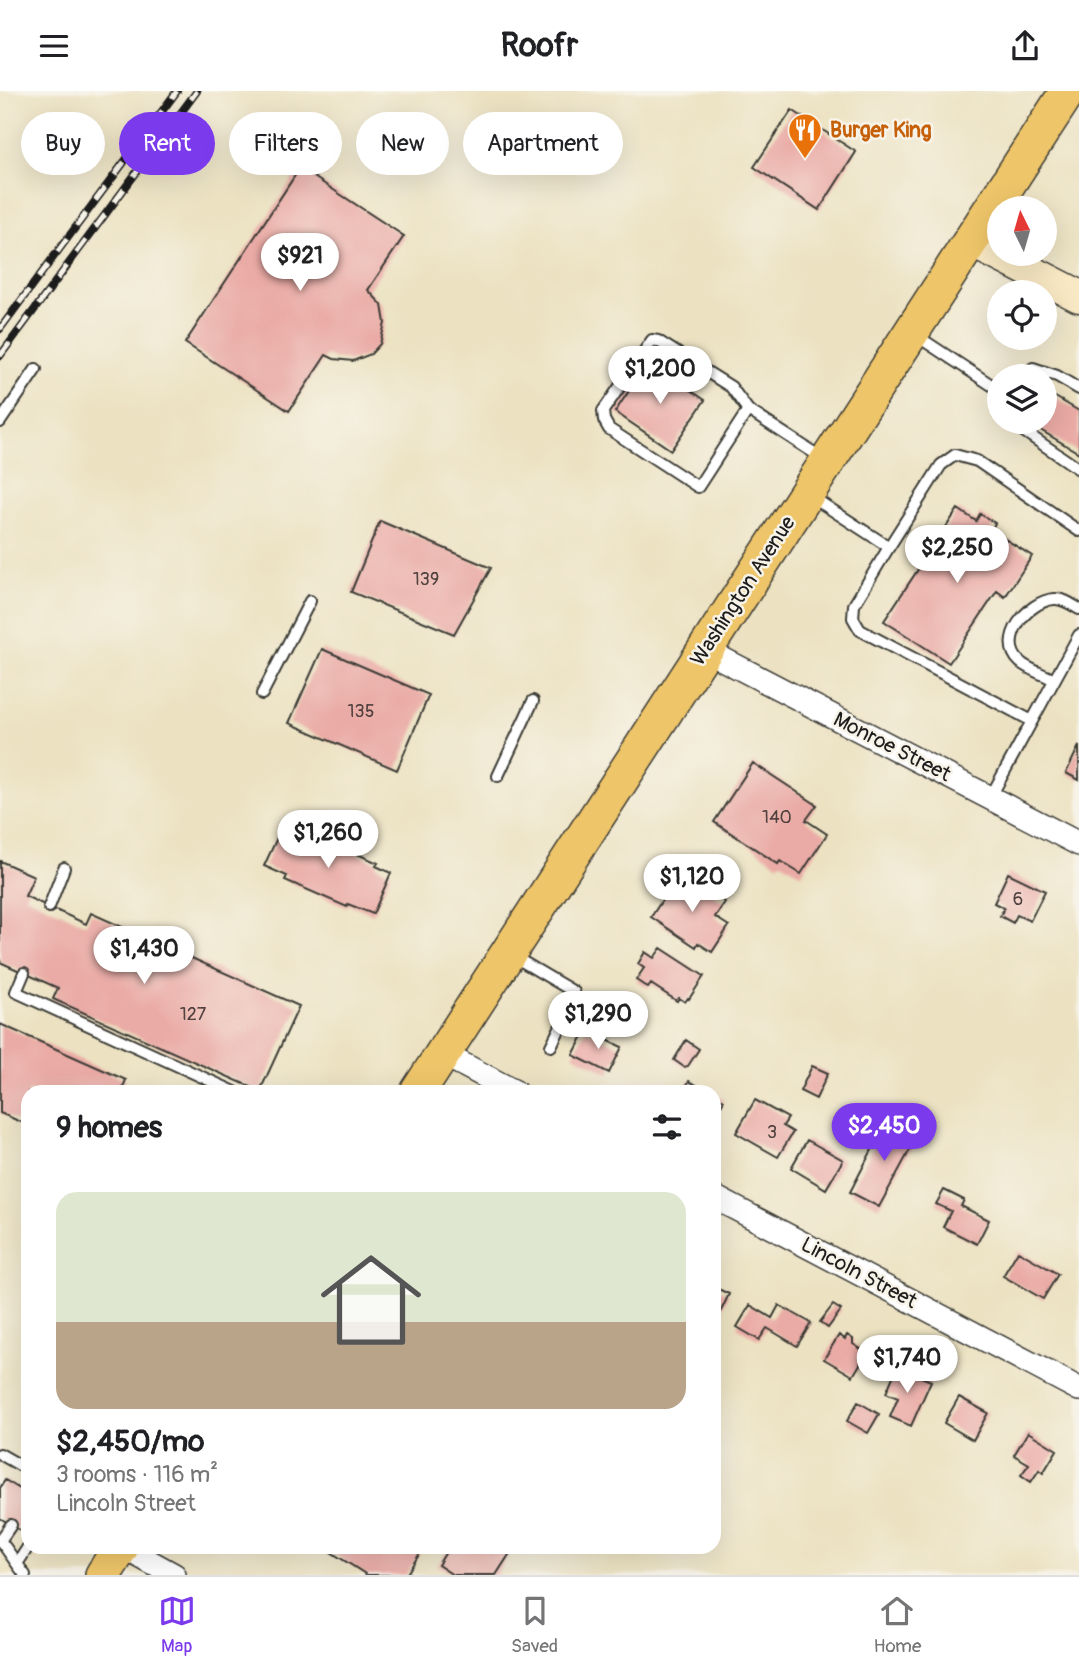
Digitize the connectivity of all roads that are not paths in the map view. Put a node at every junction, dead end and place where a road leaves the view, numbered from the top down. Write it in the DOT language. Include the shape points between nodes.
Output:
graph roads {
  1 [pos="1069,91"];
  2 [pos="971,241"];
  3 [pos="1079,296"];
  4 [pos="912,332"];
  5 [pos="36,369"];
  6 [pos="1057,376"];
  7 [pos="987,382"];
  8 [pos="1079,389"];
  9 [pos="748,410"];
  10 [pos="0,422"];
  11 [pos="1026,434"];
  12 [pos="828,461"];
  13 [pos="1079,469"];
  14 [pos="807,493"];
  15 [pos="1079,531"];
  16 [pos="889,547"];
  17 [pos="310,601"];
  18 [pos="1079,609"];
  19 [pos="1079,635"];
  20 [pos="705,650"];
  21 [pos="1054,680"];
  22 [pos="262,694"];
  23 [pos="533,701"];
  24 [pos="1032,721"];
  25 [pos="498,776"];
  26 [pos="990,798"];
  27 [pos="1079,844"];
  28 [pos="64,868"];
  29 [pos="49,907"];
  30 [pos="509,953"];
  31 [pos="24,973"];
  32 [pos="551,1046"];
  33 [pos="443,1054"];
  34 [pos="220,1085"];
  35 [pos="423,1085"];
  36 [pos="502,1085"];
  37 [pos="721,1201"];
  38 [pos="1079,1389"];
  39 [pos="0,1454"];
  40 [pos="21,1466"];
  41 [pos="11,1525"];
  42 [pos="0,1541"];
  43 [pos="23,1554"];
  44 [pos="117,1554"];
  45 [pos="135,1554"];
  46 [pos="17,1564"];
  47 [pos="24,1575"];
  48 [pos="103,1575"];
  49 [pos="174,1575"];
  1 -- 2 [label="main road, Washington Avenue"];
  2 -- 3 [label="street"];
  2 -- 4 [label="main road, Washington Avenue"];
  4 -- 7 [label="lane"];
  4 -- 12 [label="main road, Washington Avenue"];
  5 -- 10 [label="lane"];
  6 -- 8 [label="lane"];
  9 -- 9 [label="lane" via="731,387 652,340 603,411 609,429 698,487"];
  9 -- 12 [label="lane"];
  11 -- 13 [label="lane"];
  12 -- 14 [label="main road, Washington Avenue"];
  14 -- 16 [label="lane"];
  14 -- 20 [label="main road, Washington Avenue"];
  15 -- 16 [label="lane" via="977,461 955,456 941,465"];
  16 -- 24 [label="lane" via="854,605 853,618 860,630"];
  17 -- 22 [label="lane"];
  18 -- 21 [label="lane" via="1055,599 1040,604 1021,617 1013,632 1019,661"];
  19 -- 21 [label="lane"];
  20 -- 26 [label="street, Monroe Street"];
  20 -- 30 [label="main road, Washington Avenue"];
  21 -- 24 [label="lane"];
  23 -- 25 [label="lane"];
  24 -- 26 [label="lane"];
  26 -- 27 [label="street, Monroe Street"];
  28 -- 29 [label="lane"];
  30 -- 32 [label="lane" via="574,992"];
  30 -- 33 [label="main road, Washington Avenue"];
  31 -- 34 [label="lane" via="16,992"];
  33 -- 35 [label="main road, Washington Avenue"];
  33 -- 36 [label="street"];
  37 -- 38 [label="street, Lincoln Street"];
  39 -- 40 [label="lane"];
  41 -- 42 [label="lane"];
  42 -- 46 [label="lane"];
  43 -- 46 [label="lane"];
  44 -- 48 [label="main road"];
  45 -- 49 [label="street"];
  46 -- 47 [label="lane"];
}
